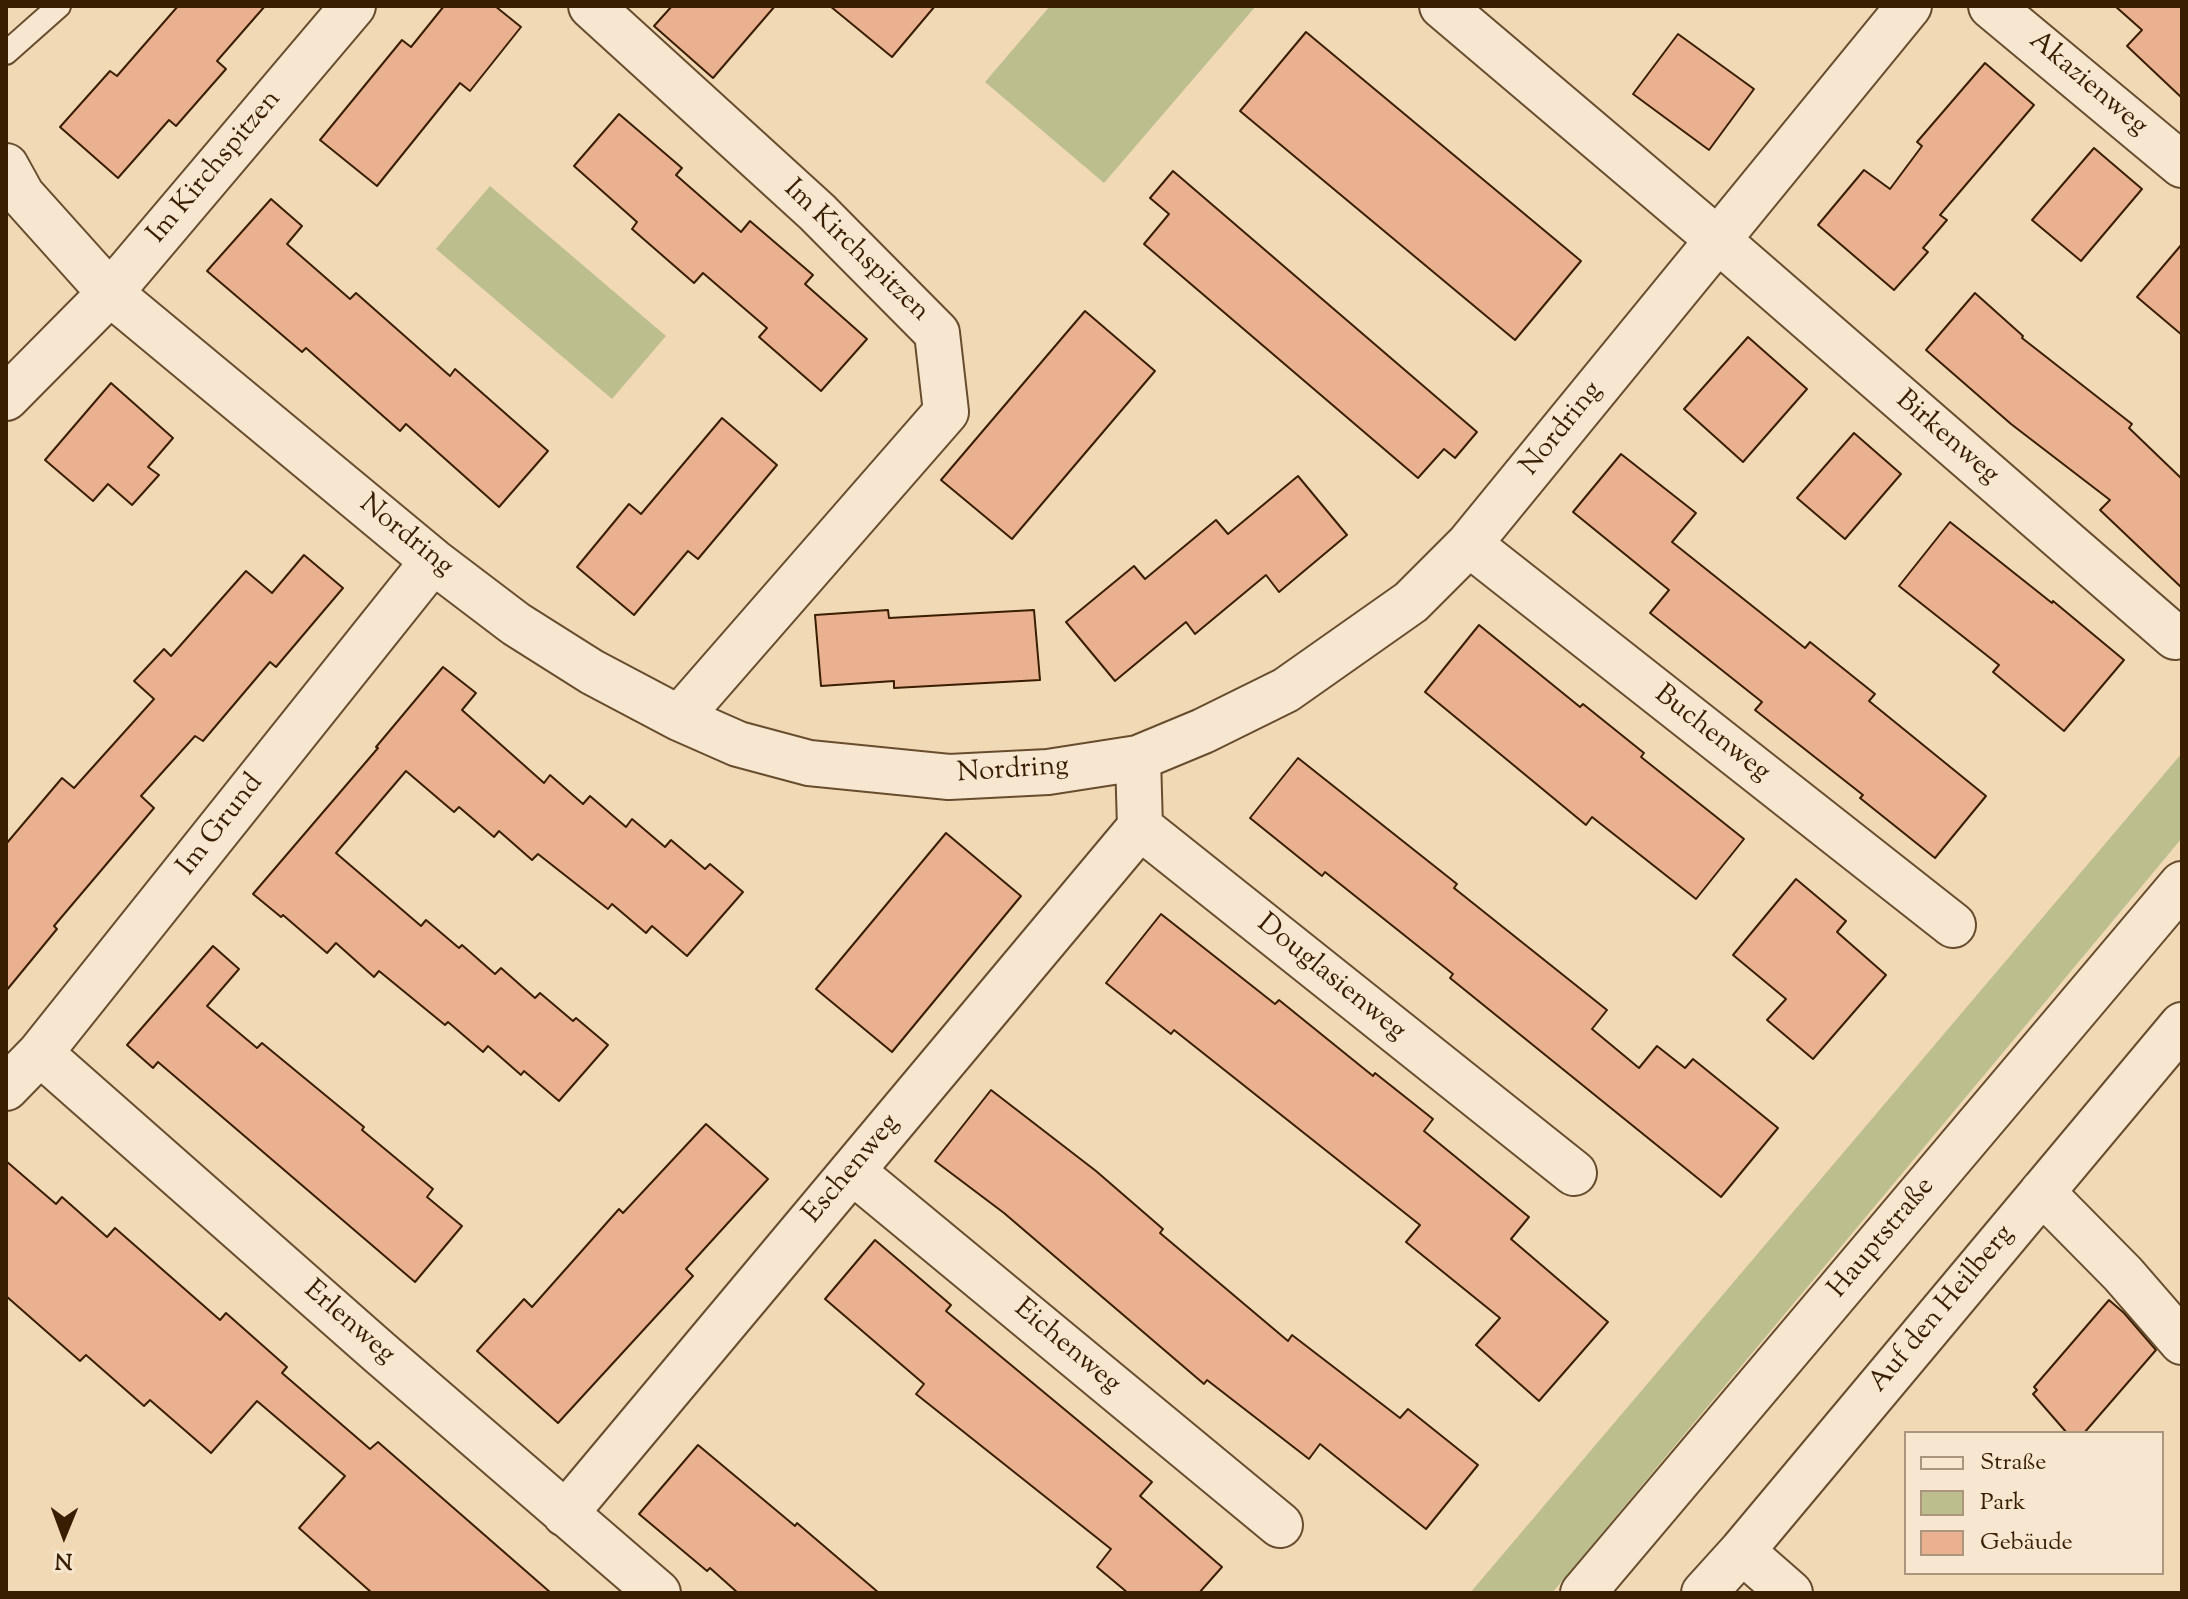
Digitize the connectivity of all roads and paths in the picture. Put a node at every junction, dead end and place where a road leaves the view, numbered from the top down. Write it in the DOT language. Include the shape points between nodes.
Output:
graph roads {
  1 [pos="59,6"];
  2 [pos="353,6"];
  3 [pos="591,6"];
  4 [pos="1442,6"];
  5 [pos="1909,6"];
  6 [pos="1991,6"];
  7 [pos="6,53"];
  8 [pos="2182,165"];
  9 [pos="6,166"];
  10 [pos="1718,240"];
  11 [pos="110,293"];
  12 [pos="6,398"];
  13 [pos="1469,544"];
  14 [pos="433,561"];
  15 [pos="2175,637"];
  16 [pos="679,718"];
  17 [pos="1138,758"];
  18 [pos="1140,827"];
  19 [pos="2182,884"];
  20 [pos="1953,925"];
  21 [pos="2182,1025"];
  22 [pos="40,1053"];
  23 [pos="6,1088"];
  24 [pos="852,1171"];
  25 [pos="1574,1173"];
  26 [pos="2042,1192"];
  27 [pos="2182,1342"];
  28 [pos="565,1514"];
  29 [pos="1280,1525"];
  30 [pos="1742,1551"];
  31 [pos="658,1593"];
  32 [pos="1583,1593"];
  33 [pos="1704,1593"];
  34 [pos="1790,1593"];
  1 -- 7 [label="lane"];
  2 -- 11 [label="street, Im Kirchspitzen"];
  3 -- 16 [label="street, Im Kirchspitzen" via="817,212 937,333 946,412"];
  4 -- 10 [label="street, Birkenweg"];
  5 -- 10 [label="street, Nordring"];
  6 -- 8 [label="street, Akazienweg"];
  9 -- 11 [label="street, Nordring" via="22,195"];
  10 -- 13 [label="street, Nordring"];
  10 -- 15 [label="street, Birkenweg"];
  11 -- 12 [label="street, Im Kirchspitzen"];
  11 -- 14 [label="street, Nordring"];
  13 -- 17 [label="street, Nordring" via="1411,602 1286,690"];
  13 -- 20 [label="street, Buchenweg"];
  14 -- 16 [label="street, Nordring" via="516,624"];
  14 -- 22 [label="street, Im Grund"];
  16 -- 17 [label="street, Nordring" via="738,744 809,763 936,776 1048,772"];
  17 -- 18 [label="street"];
  18 -- 24 [label="street, Eschenweg"];
  18 -- 25 [label="street, Douglasienweg"];
  19 -- 32 [label="street, Hauptstraße"];
  21 -- 26 [label="street, Auf den Heilberg"];
  22 -- 23 [label="street, Im Grund"];
  22 -- 28 [label="street, Erlenweg"];
  24 -- 28 [label="street, Eschenweg"];
  24 -- 29 [label="street, Eichenweg"];
  26 -- 27 [label="street"];
  26 -- 30 [label="street, Auf den Heilberg"];
  28 -- 31 [label="street, Erlenweg"];
  30 -- 33 [label="street, Auf den Heilberg"];
  30 -- 34 [label="street"];
}
